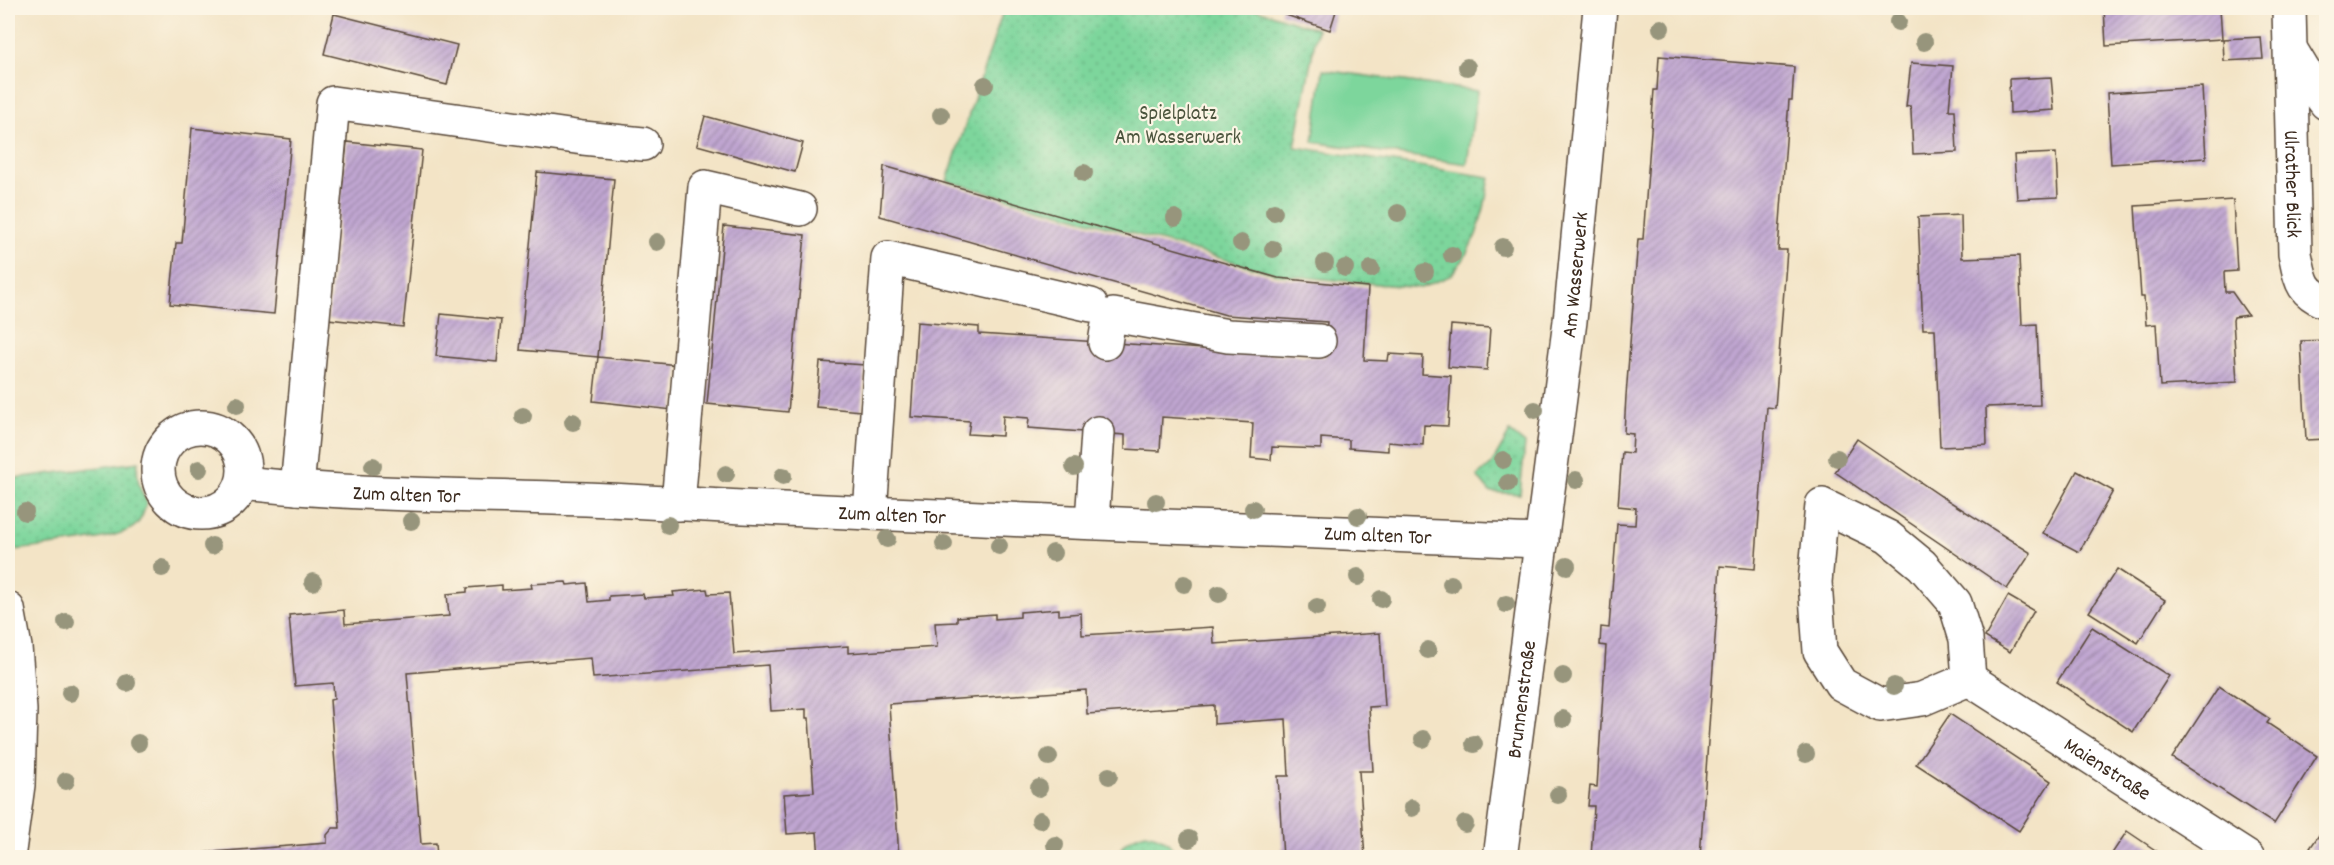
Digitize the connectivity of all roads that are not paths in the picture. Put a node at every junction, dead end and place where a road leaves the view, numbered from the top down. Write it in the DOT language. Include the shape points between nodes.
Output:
graph roads {
  1 [pos="1600,8"];
  2 [pos="2289,8"];
  3 [pos="2291,50"];
  4 [pos="2326,104"];
  5 [pos="643,144"];
  6 [pos="800,209"];
  7 [pos="2326,302"];
  8 [pos="1091,305"];
  9 [pos="1318,341"];
  10 [pos="1105,343"];
  11 [pos="1098,433"];
  12 [pos="243,483"];
  13 [pos="297,488"];
  14 [pos="678,504"];
  15 [pos="870,513"];
  16 [pos="1092,521"];
  17 [pos="1542,541"];
  18 [pos="8,609"];
  19 [pos="1968,680"];
  20 [pos="8,858"];
  21 [pos="1500,858"];
  22 [pos="2248,858"];
  1 -- 17 [label="street, Am Wasserwerk" via="1582,214"];
  2 -- 3 [label="street, Ulrather Blick"];
  3 -- 4 [label="street, Ulrather Blick"];
  3 -- 7 [label="street, Ulrather Blick" via="2295,254 2300,279 2310,296"];
  5 -- 13 [label="street" via="333,103"];
  6 -- 14 [label="street" via="705,187"];
  8 -- 15 [label="street" via="888,258"];
  9 -- 10 [label="street" via="1228,336 1113,315"];
  11 -- 16 [label="street"];
  12 -- 13 [label="street, Zum alten Tor"];
  13 -- 14 [label="street, Zum alten Tor"];
  14 -- 15 [label="street, Zum alten Tor"];
  15 -- 16 [label="street, Zum alten Tor"];
  16 -- 17 [label="street, Zum alten Tor"];
  17 -- 21 [label="street, Brunnenstraße"];
  18 -- 20 [label="street" via="20,710 18,785"];
  19 -- 19 [label="street" via="1966,639 1955,603 1923,566 1888,537 1822,505 1815,582 1820,651 1841,684 1880,705 1922,699"];
  19 -- 22 [label="street, Maienstraße"];
}
